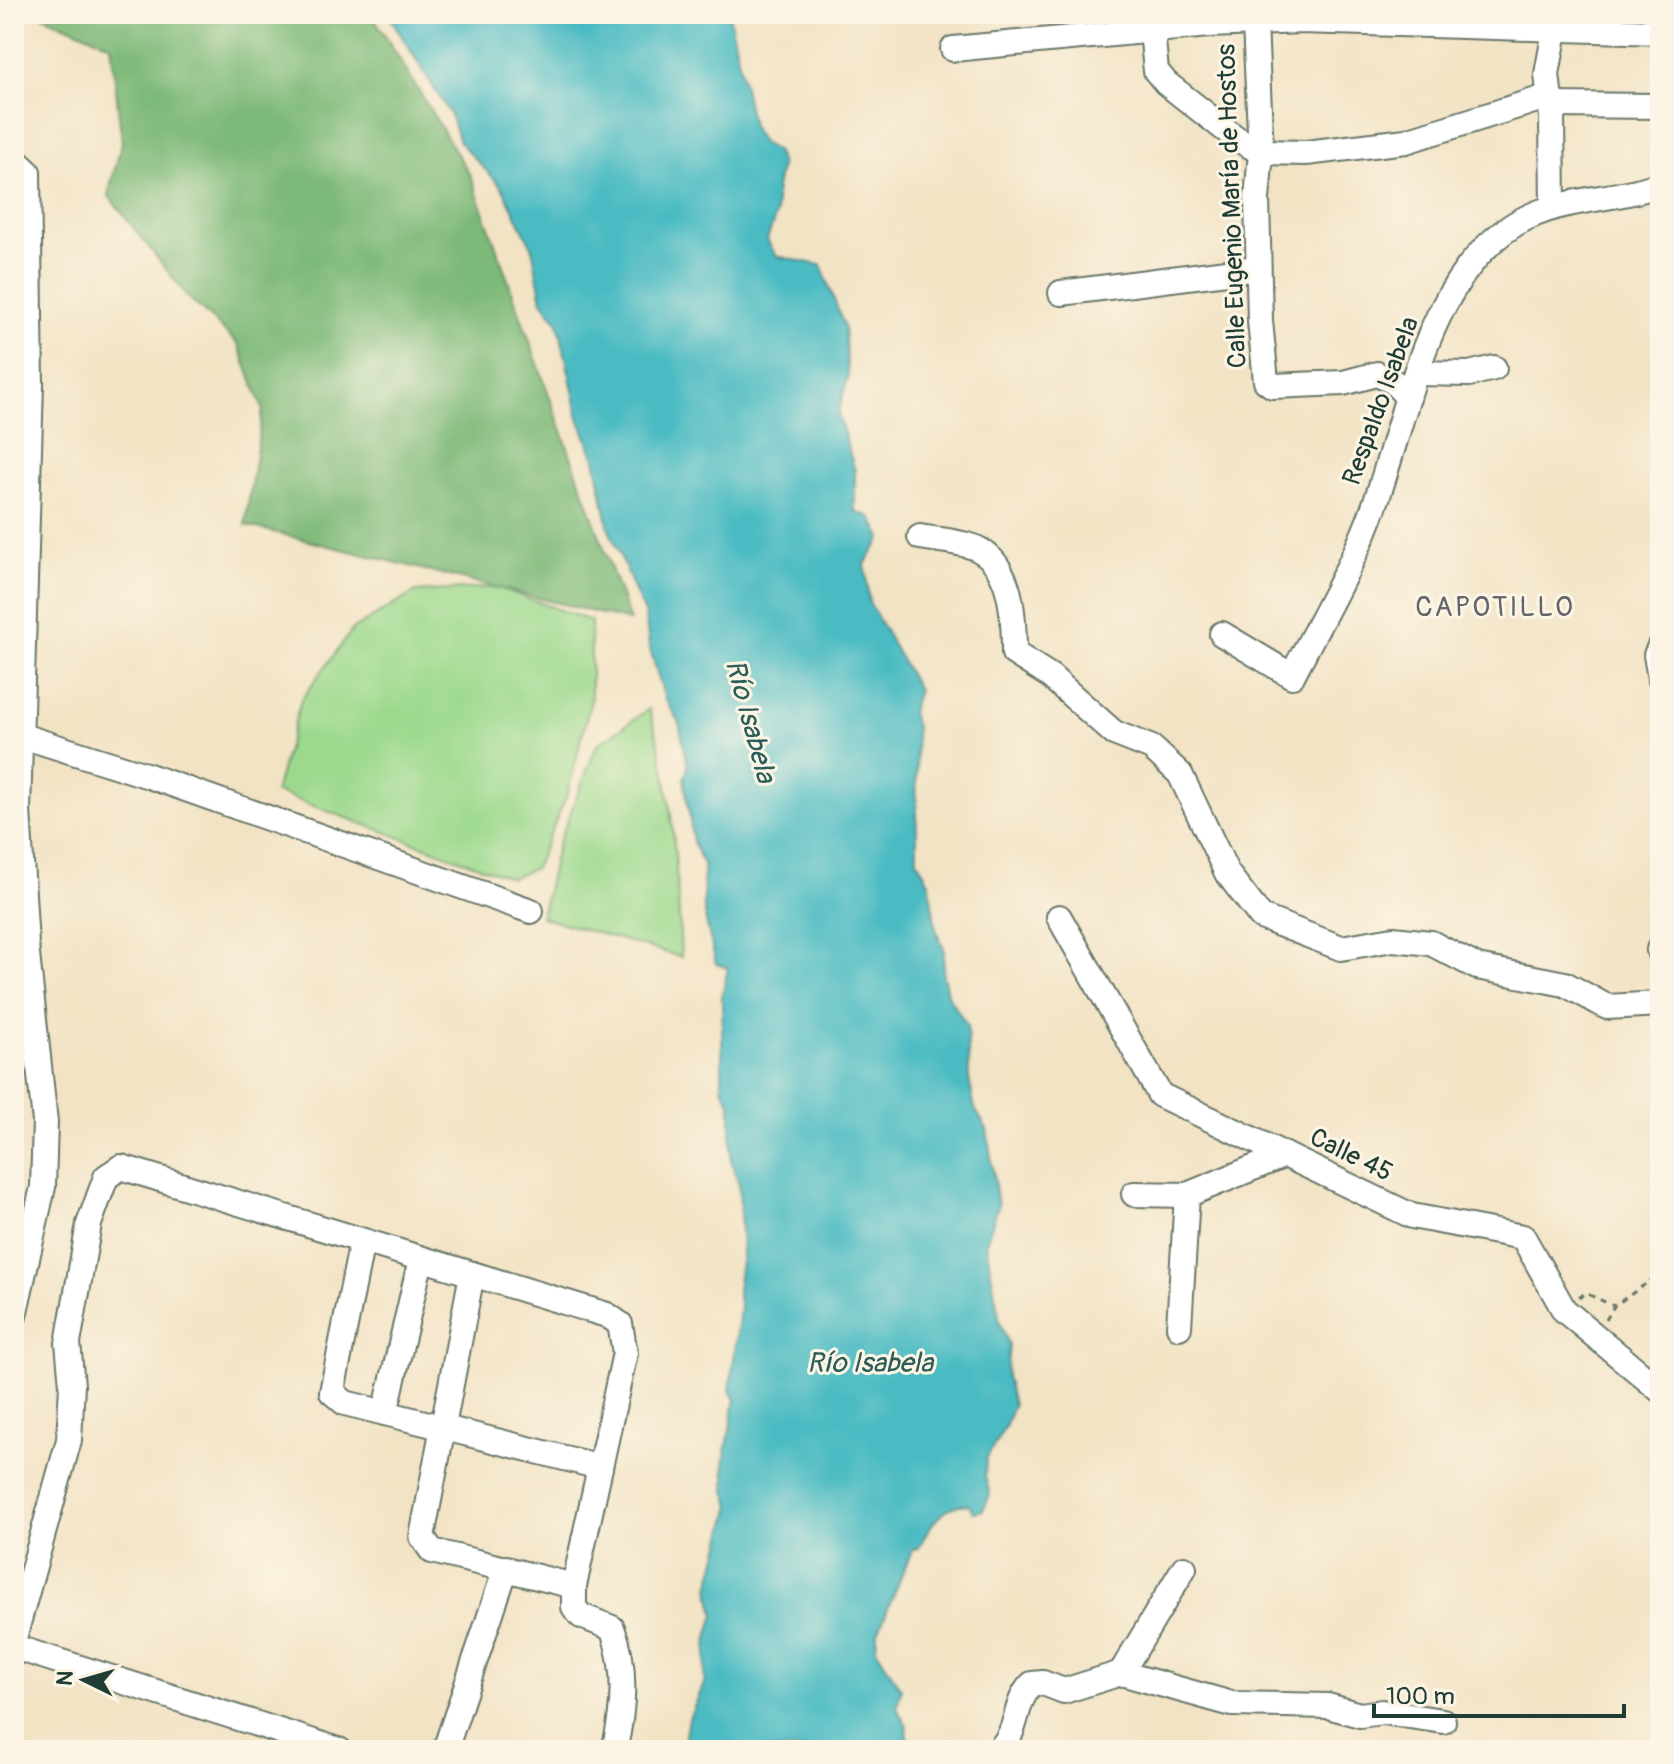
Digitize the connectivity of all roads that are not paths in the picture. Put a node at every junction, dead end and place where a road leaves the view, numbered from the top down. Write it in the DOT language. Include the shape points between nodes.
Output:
graph roads {
  1 [pos="1208,19"];
  2 [pos="1555,22"];
  3 [pos="1255,25"];
  4 [pos="1152,31"];
  5 [pos="1660,32"];
  6 [pos="953,49"];
  7 [pos="1550,100"];
  8 [pos="1660,106"];
  9 [pos="1261,152"];
  10 [pos="21,165"];
  11 [pos="1660,184"];
  12 [pos="1553,206"];
  13 [pos="22,265"];
  14 [pos="1258,268"];
  15 [pos="1061,293"];
  16 [pos="22,335"];
  17 [pos="1494,368"];
  18 [pos="1416,373"];
  19 [pos="1408,398"];
  20 [pos="21,431"];
  21 [pos="920,537"];
  22 [pos="1222,634"];
  23 [pos="17,660"];
  24 [pos="19,735"];
  25 [pos="531,911"];
  26 [pos="1059,917"];
  27 [pos="20,944"];
  28 [pos="1660,1004"];
  29 [pos="1285,1155"];
  30 [pos="1134,1194"];
  31 [pos="1187,1195"];
  32 [pos="23,1241"];
  33 [pos="362,1241"];
  34 [pos="421,1259"];
  35 [pos="472,1274"];
  36 [pos="14,1316"];
  37 [pos="1179,1327"];
  38 [pos="1660,1390"];
  39 [pos="385,1413"];
  40 [pos="443,1427"];
  41 [pos="600,1467"];
  42 [pos="506,1568"];
  43 [pos="1184,1568"];
  44 [pos="574,1586"];
  45 [pos="14,1638"];
  46 [pos="14,1647"];
  47 [pos="1121,1673"];
  48 [pos="1443,1721"];
  49 [pos="339,1750"];
  50 [pos="445,1750"];
  51 [pos="614,1750"];
  52 [pos="999,1750"];
  1 -- 3 [label="street"];
  1 -- 4 [label="street"];
  2 -- 3 [label="street"];
  2 -- 5 [label="street"];
  2 -- 7 [label="street" via="1547,74"];
  3 -- 9 [label="street, Calle Eugenio María de Hostos"];
  4 -- 6 [label="street"];
  4 -- 9 [label="street" via="1156,71 1166,83"];
  7 -- 8 [label="street"];
  7 -- 9 [label="street" via="1406,141 1306,153"];
  7 -- 12 [label="street"];
  9 -- 14 [label="street, Calle Eugenio María de Hostos"];
  10 -- 13 [label="street"];
  11 -- 12 [label="street, Respaldo Isabela"];
  12 -- 18 [label="street, Respaldo Isabela" via="1515,225 1477,256 1446,304"];
  13 -- 16 [label="street"];
  14 -- 15 [label="street"];
  14 -- 19 [label="street, Calle Eugenio María de Hostos" via="1269,384 1343,383 1377,374 1394,382"];
  16 -- 20 [label="street"];
  17 -- 18 [label="street" via="1469,374"];
  18 -- 19 [label="street, Respaldo Isabela"];
  19 -- 22 [label="street, Respaldo Isabela" via="1362,538 1292,676"];
  20 -- 23 [label="street"];
  21 -- 28 [label="street" via="975,547 997,563 1014,615 1014,653 1050,676 1114,733 1152,748 1180,774 1227,873 1261,917 1341,948 1393,939 1431,943 1477,967 1565,984 1607,1007"];
  23 -- 24 [label="street"];
  24 -- 25 [label="street"];
  24 -- 27 [label="street"];
  26 -- 29 [label="street, Calle 45" via="1160,1095"];
  27 -- 32 [label="street" via="45,1122 43,1187"];
  29 -- 31 [label="street"];
  29 -- 38 [label="street, Calle 45" via="1412,1216 1523,1237 1564,1310"];
  30 -- 31 [label="street"];
  31 -- 37 [label="street"];
  32 -- 36 [label="street"];
  33 -- 34 [label="street"];
  33 -- 39 [label="street" via="332,1392 345,1403"];
  33 -- 45 [label="street" via="121,1167 106,1177 89,1224 68,1343 69,1440"];
  34 -- 35 [label="street"];
  34 -- 39 [label="street"];
  35 -- 40 [label="street"];
  35 -- 41 [label="street" via="607,1315 620,1324 625,1353"];
  39 -- 40 [label="street"];
  40 -- 41 [label="street"];
  40 -- 42 [label="street" via="422,1537 432,1551"];
  41 -- 44 [label="street"];
  42 -- 44 [label="street"];
  42 -- 50 [label="street"];
  43 -- 47 [label="street"];
  44 -- 51 [label="street" via="574,1607 581,1616 612,1628 619,1646 623,1716"];
  46 -- 49 [label="street"];
  47 -- 48 [label="street" via="1232,1704 1328,1706 1360,1715 1382,1712"];
  47 -- 52 [label="street" via="1064,1691 1032,1684 1012,1737"];
}
